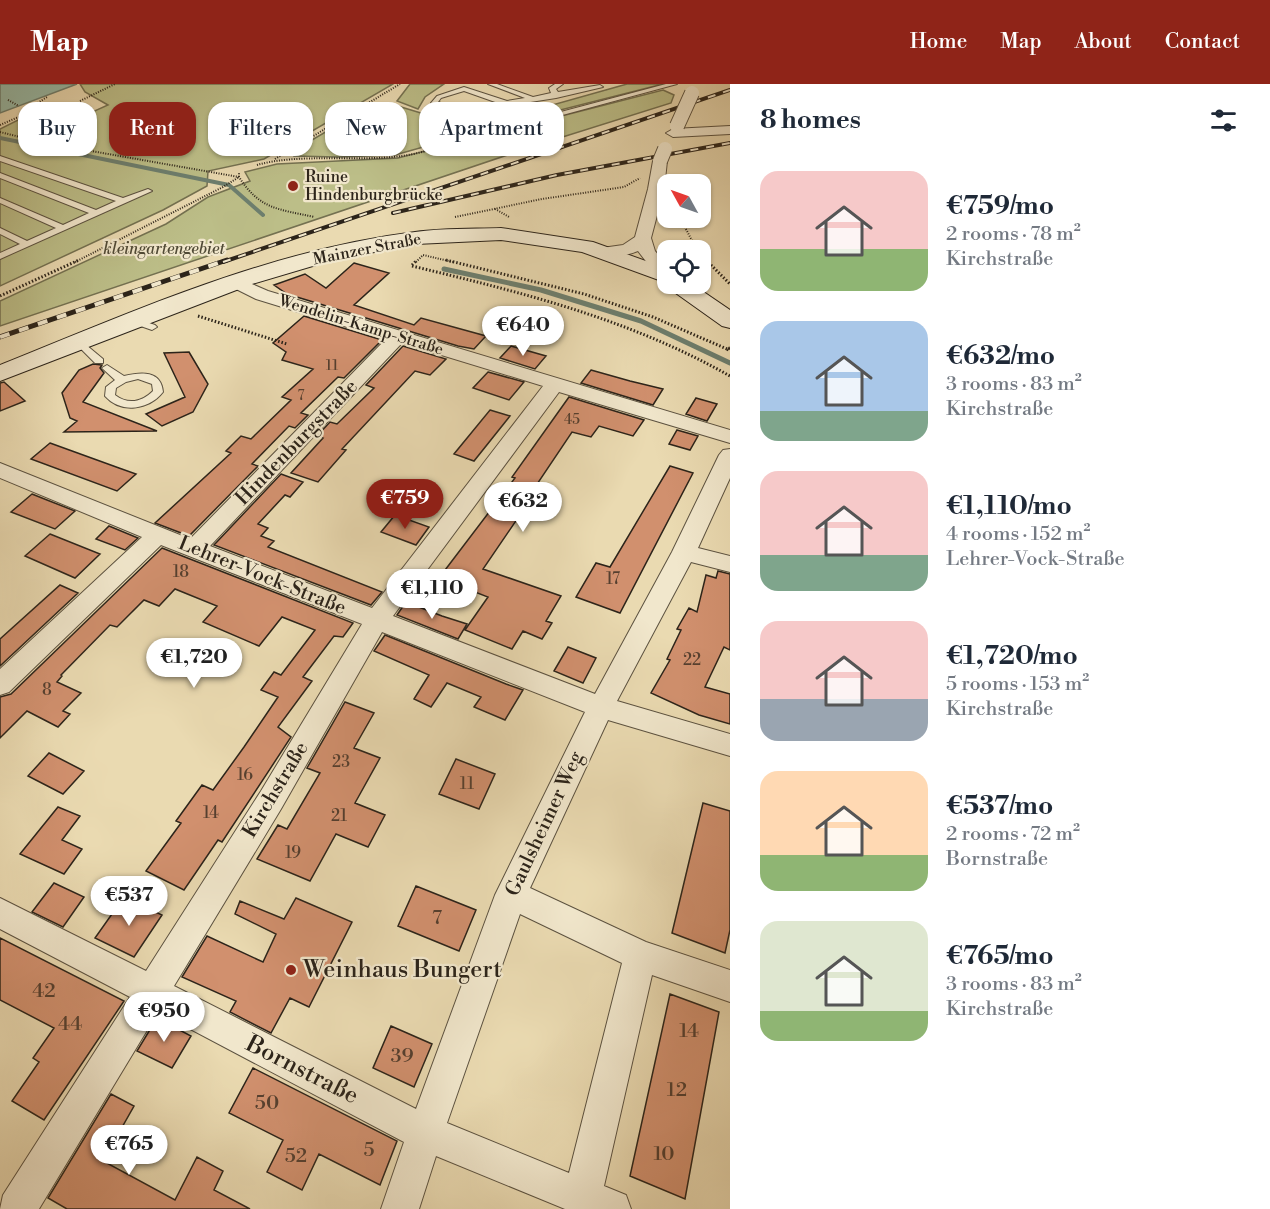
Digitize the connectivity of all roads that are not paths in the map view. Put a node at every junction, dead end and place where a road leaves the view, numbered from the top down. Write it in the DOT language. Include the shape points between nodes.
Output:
graph roads {
  1 [pos="474,84"];
  2 [pos="491,84"];
  3 [pos="560,84"];
  4 [pos="674,84"];
  5 [pos="600,87"];
  6 [pos="694,88"];
  7 [pos="464,89"];
  8 [pos="556,96"];
  9 [pos="531,98"];
  10 [pos="435,102"];
  11 [pos="503,102"];
  12 [pos="511,102"];
  13 [pos="564,113"];
  14 [pos="675,130"];
  15 [pos="730,130"];
  16 [pos="0,158"];
  17 [pos="0,176"];
  18 [pos="148,191"];
  19 [pos="0,200"];
  20 [pos="123,201"];
  21 [pos="96,213"];
  22 [pos="648,215"];
  23 [pos="63,228"];
  24 [pos="0,231"];
  25 [pos="643,238"];
  26 [pos="27,244"];
  27 [pos="608,251"];
  28 [pos="0,256"];
  29 [pos="657,264"];
  30 [pos="657,272"];
  31 [pos="236,282"];
  32 [pos="692,294"];
  33 [pos="730,321"];
  34 [pos="399,336"];
  35 [pos="79,342"];
  36 [pos="0,374"];
  37 [pos="122,380"];
  38 [pos="555,384"];
  39 [pos="730,437"];
  40 [pos="730,455"];
  41 [pos="0,470"];
  42 [pos="158,535"];
  43 [pos="194,549"];
  44 [pos="684,552"];
  45 [pos="730,564"];
  46 [pos="376,621"];
  47 [pos="0,685"];
  48 [pos="601,707"];
  49 [pos="730,745"];
  50 [pos="511,895"];
  51 [pos="0,913"];
  52 [pos="640,956"];
  53 [pos="730,986"];
  54 [pos="151,993"];
  55 [pos="425,1133"];
  56 [pos="597,1203"];
  57 [pos="17,1209"];
  58 [pos="400,1209"];
  1 -- 7 [label="lane"];
  2 -- 9 [label="lane"];
  3 -- 8 [label="lane" via="552,88"];
  4 -- 13 [label="lane"];
  5 -- 8 [label="lane"];
  6 -- 14 [label="street, bridge"];
  7 -- 10 [label="lane"];
  7 -- 11 [label="lane"];
  8 -- 9 [label="lane"];
  9 -- 12 [label="lane"];
  14 -- 15 [label="street"];
  14 -- 22 [label="street" via="662,155"];
  16 -- 20 [label="lane"];
  17 -- 21 [label="lane"];
  18 -- 20 [label="lane"];
  19 -- 23 [label="lane"];
  20 -- 21 [label="lane"];
  21 -- 23 [label="lane"];
  22 -- 25 [label="street"];
  22 -- 27 [label="street"];
  23 -- 26 [label="lane"];
  24 -- 26 [label="lane"];
  25 -- 27 [label="street, Mainzer Straße" via="626,250"];
  25 -- 29 [label="street" via="647,252"];
  26 -- 28 [label="lane"];
  27 -- 30 [label="main road"];
  27 -- 31 [label="main road, Mainzer Straße" via="502,233 447,235 341,251"];
  31 -- 34 [label="street, Wendelin-Kamp-Straße" via="262,296"];
  31 -- 35 [label="main road, Mainzer Straße" via="144,324"];
  32 -- 33 [label="main road"];
  34 -- 38 [label="street, Wendelin-Kamp-Straße"];
  34 -- 43 [label="street, Hindenburgstraße"];
  35 -- 36 [label="main road, Mainzer Straße"];
  35 -- 37 [label="lane"];
  38 -- 39 [label="street, Wendelin-Kamp-Straße"];
  38 -- 46 [label="street, Kirchstraße"];
  40 -- 44 [label="street, Gaulsheimer Weg"];
  41 -- 42 [label="street, Lehrer-Vock-Straße"];
  42 -- 43 [label="street, Lehrer-Vock-Straße"];
  42 -- 47 [label="street"];
  43 -- 46 [label="street, Lehrer-Vock-Straße"];
  44 -- 45 [label="street"];
  44 -- 48 [label="street, Gaulsheimer Weg"];
  46 -- 48 [label="street, Lehrer-Vock-Straße"];
  46 -- 54 [label="street, Kirchstraße"];
  48 -- 49 [label="street, Lehrer-Vock-Straße"];
  48 -- 50 [label="street, Gaulsheimer Weg"];
  50 -- 52 [label="street"];
  50 -- 55 [label="street, Gaulsheimer Weg"];
  51 -- 54 [label="street, Bornstraße"];
  52 -- 53 [label="street"];
  52 -- 56 [label="street"];
  54 -- 55 [label="street, Bornstraße"];
  54 -- 57 [label="street, Kirchstraße"];
  55 -- 56 [label="street, Bornstraße"];
  55 -- 58 [label="street, Gaulsheimer Weg"];
}
